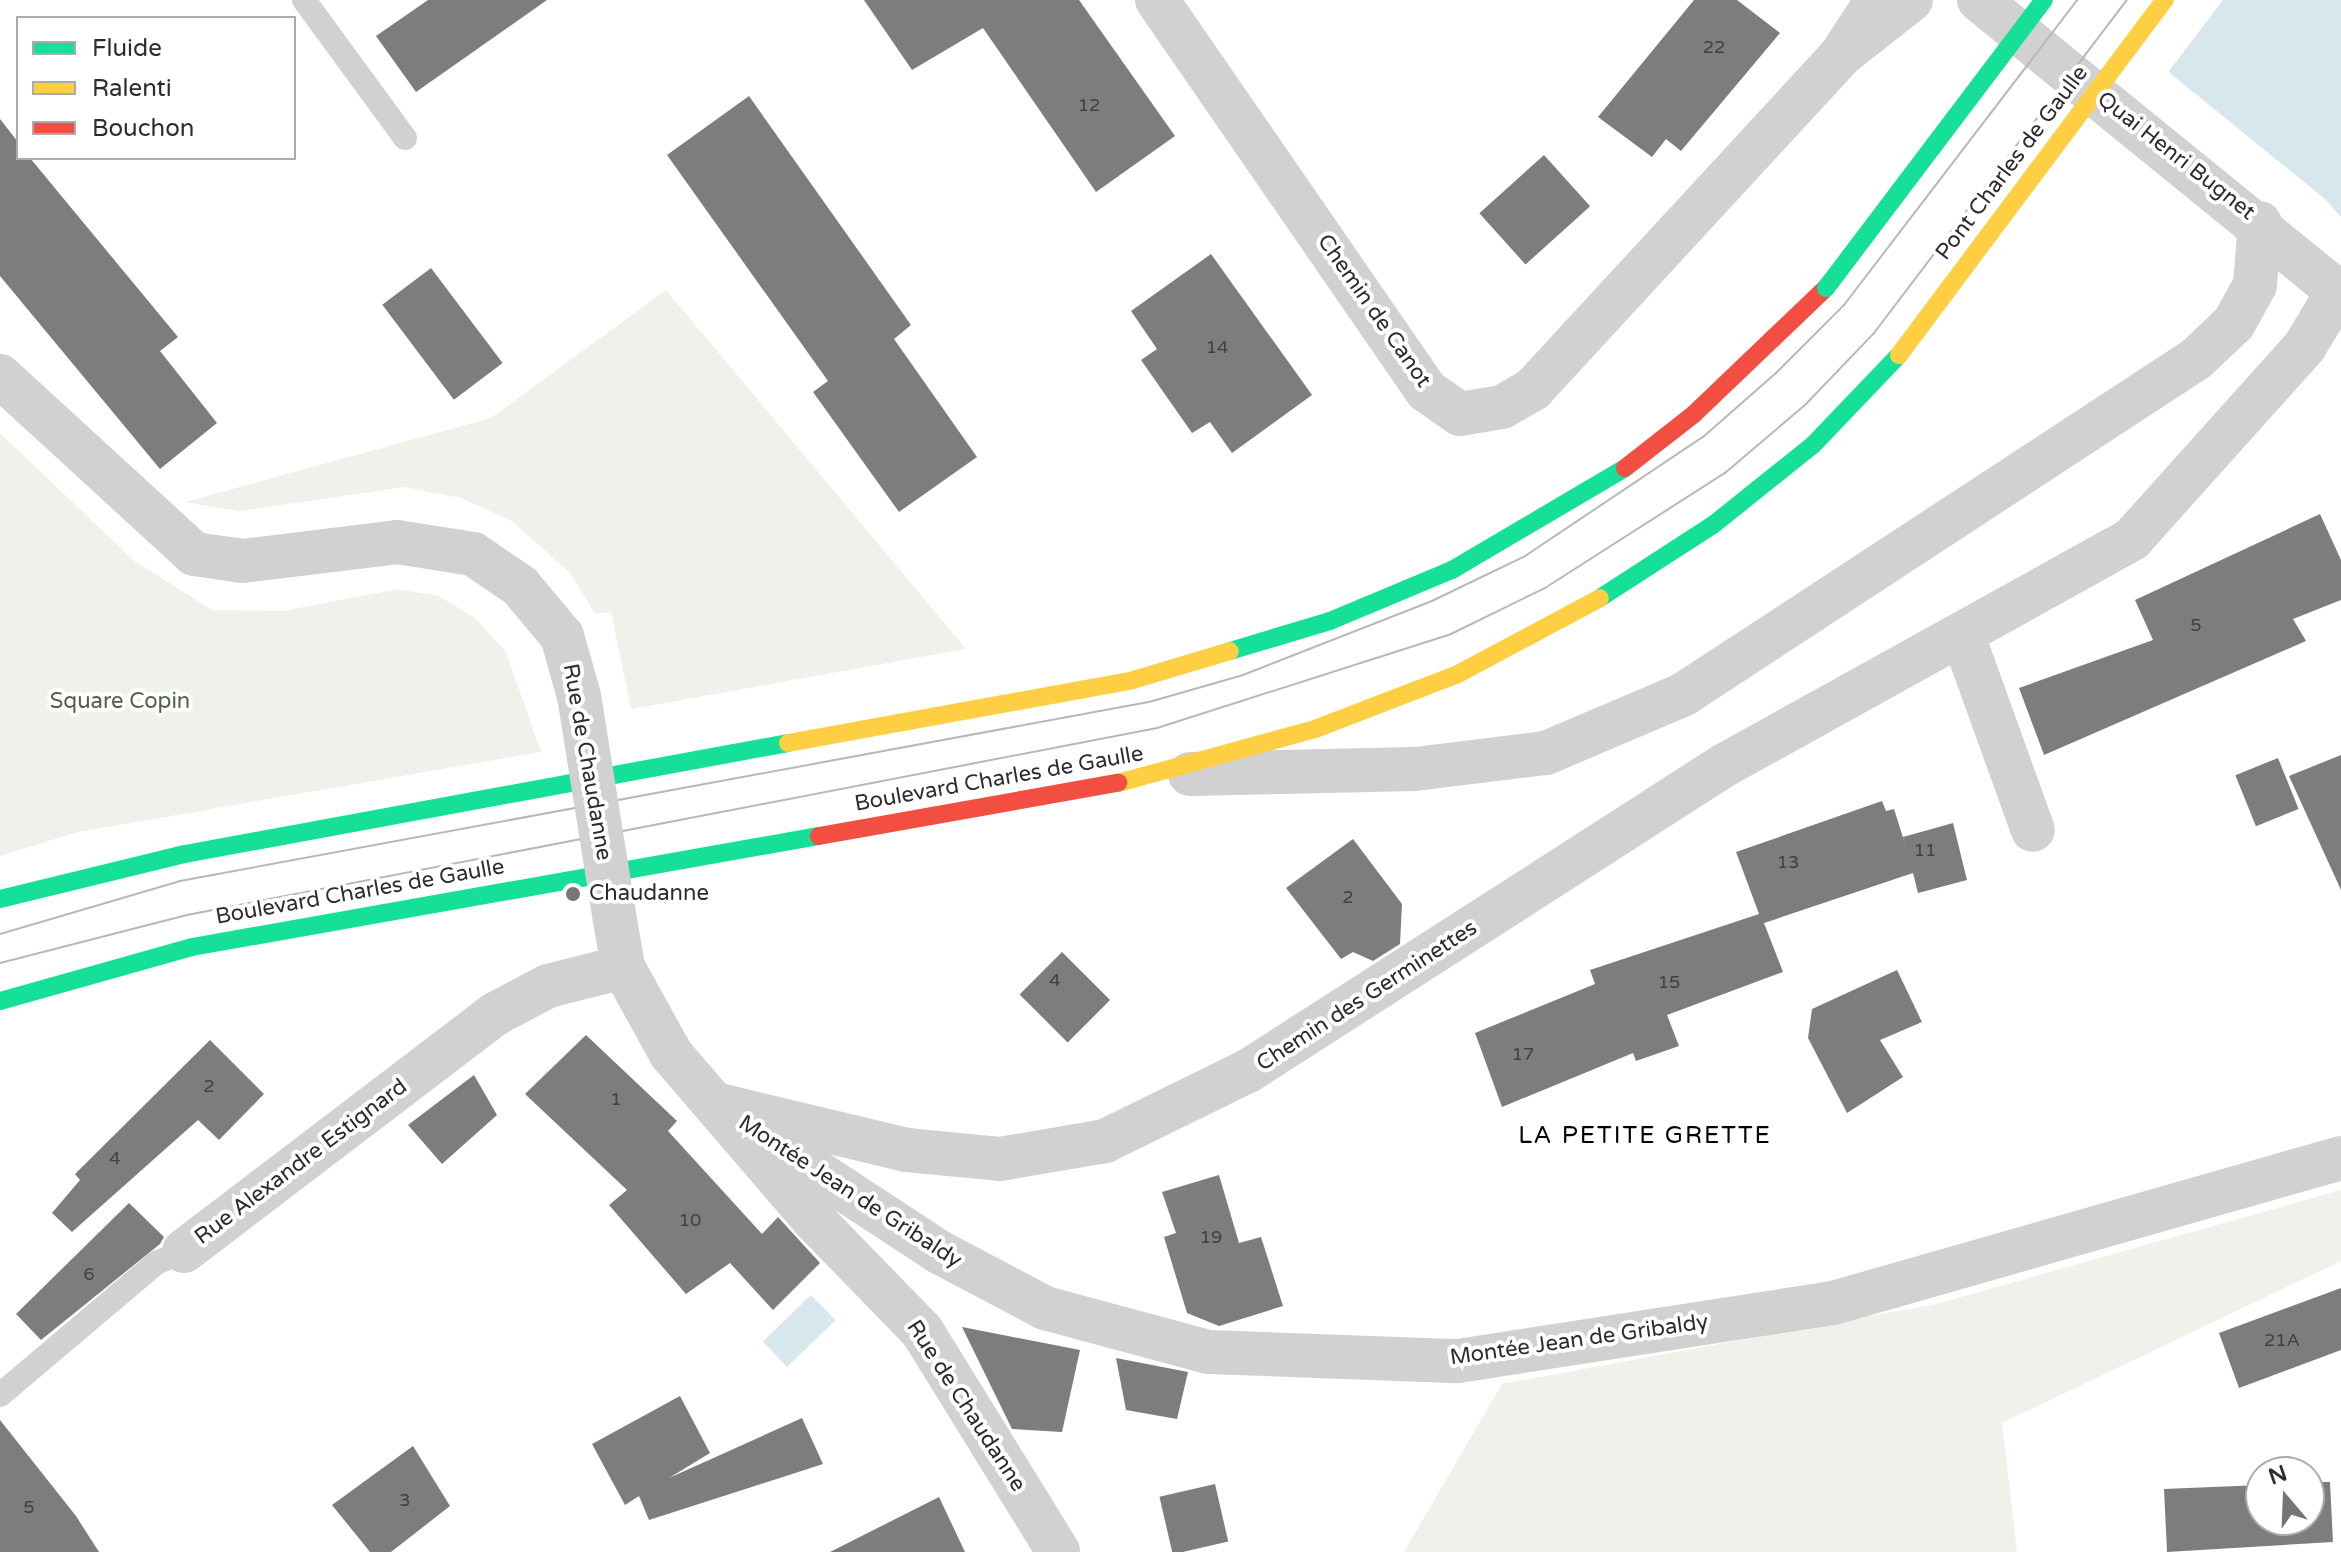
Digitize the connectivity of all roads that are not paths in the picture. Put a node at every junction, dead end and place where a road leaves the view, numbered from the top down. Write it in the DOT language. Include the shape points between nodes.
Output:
graph roads {
  1 [pos="304,0"];
  2 [pos="1157,0"];
  3 [pos="1877,0"];
  4 [pos="1911,0"];
  5 [pos="1979,0"];
  6 [pos="2044,0"];
  7 [pos="2165,0"];
  8 [pos="1841,55"];
  9 [pos="405,138"];
  10 [pos="2260,223"];
  11 [pos="2340,292"];
  12 [pos="1899,355"];
  13 [pos="0,376"];
  14 [pos="1963,636"];
  15 [pos="1170,774"];
  16 [pos="2033,830"];
  17 [pos="0,899"];
  18 [pos="623,967"];
  19 [pos="0,1001"];
  20 [pos="715,1104"];
  21 [pos="2341,1158"];
  22 [pos="184,1251"];
  23 [pos="0,1395"];
  24 [pos="1058,1551"];
  1 -- 9 [label="lane"];
  2 -- 8 [label="street, Chemin de Canot" via="1427,391 1460,414 1502,407 1533,389"];
  3 -- 8 [label="street, Chemin de Canot"];
  4 -- 8 [label="street, Chemin de Canot"];
  5 -- 10 [label="street, Quai Henri Bugnet"];
  6 -- 17 [label="main road, bridge" via="1826,288 1694,414 1592,494 1452,570 1330,621 1133,680 185,854"];
  7 -- 12 [label="main road, Pont Charles de Gaulle, bridge"];
  10 -- 11 [label="street, Quai Henri Bugnet"];
  10 -- 15 [label="street" via="2255,285 2234,323 2196,359 1684,694 1546,753 1415,769"];
  11 -- 14 [label="street, Chemin des Germinettes" via="2305,346 2132,539"];
  12 -- 15 [label="main road, Boulevard Charles de Gaulle" via="1813,445 1713,525 1610,593 1456,675"];
  13 -- 18 [label="street, Rue de Chaudanne, bridge" via="194,554 243,561 397,542 473,554 520,586 562,636 579,696"];
  14 -- 16 [label="street"];
  14 -- 20 [label="street, Chemin des Germinettes" via="1723,766 1248,1071 1105,1141 985,1157 907,1150"];
  15 -- 19 [label="main road, Boulevard Charles de Gaulle" via="192,947"];
  18 -- 20 [label="street, Rue de Chaudanne" via="662,1041"];
  18 -- 22 [label="street, Rue Alexandre Estignard" via="548,986 495,1014"];
  20 -- 21 [label="street, Montée Jean de Gribaldy" via="939,1252 1045,1308 1208,1352 1458,1361 1833,1303"];
  20 -- 24 [label="street, Rue de Chaudanne" via="922,1331"];
  22 -- 23 [label="lane, Rue Alexandre Estignard" via="156,1263"];
}
